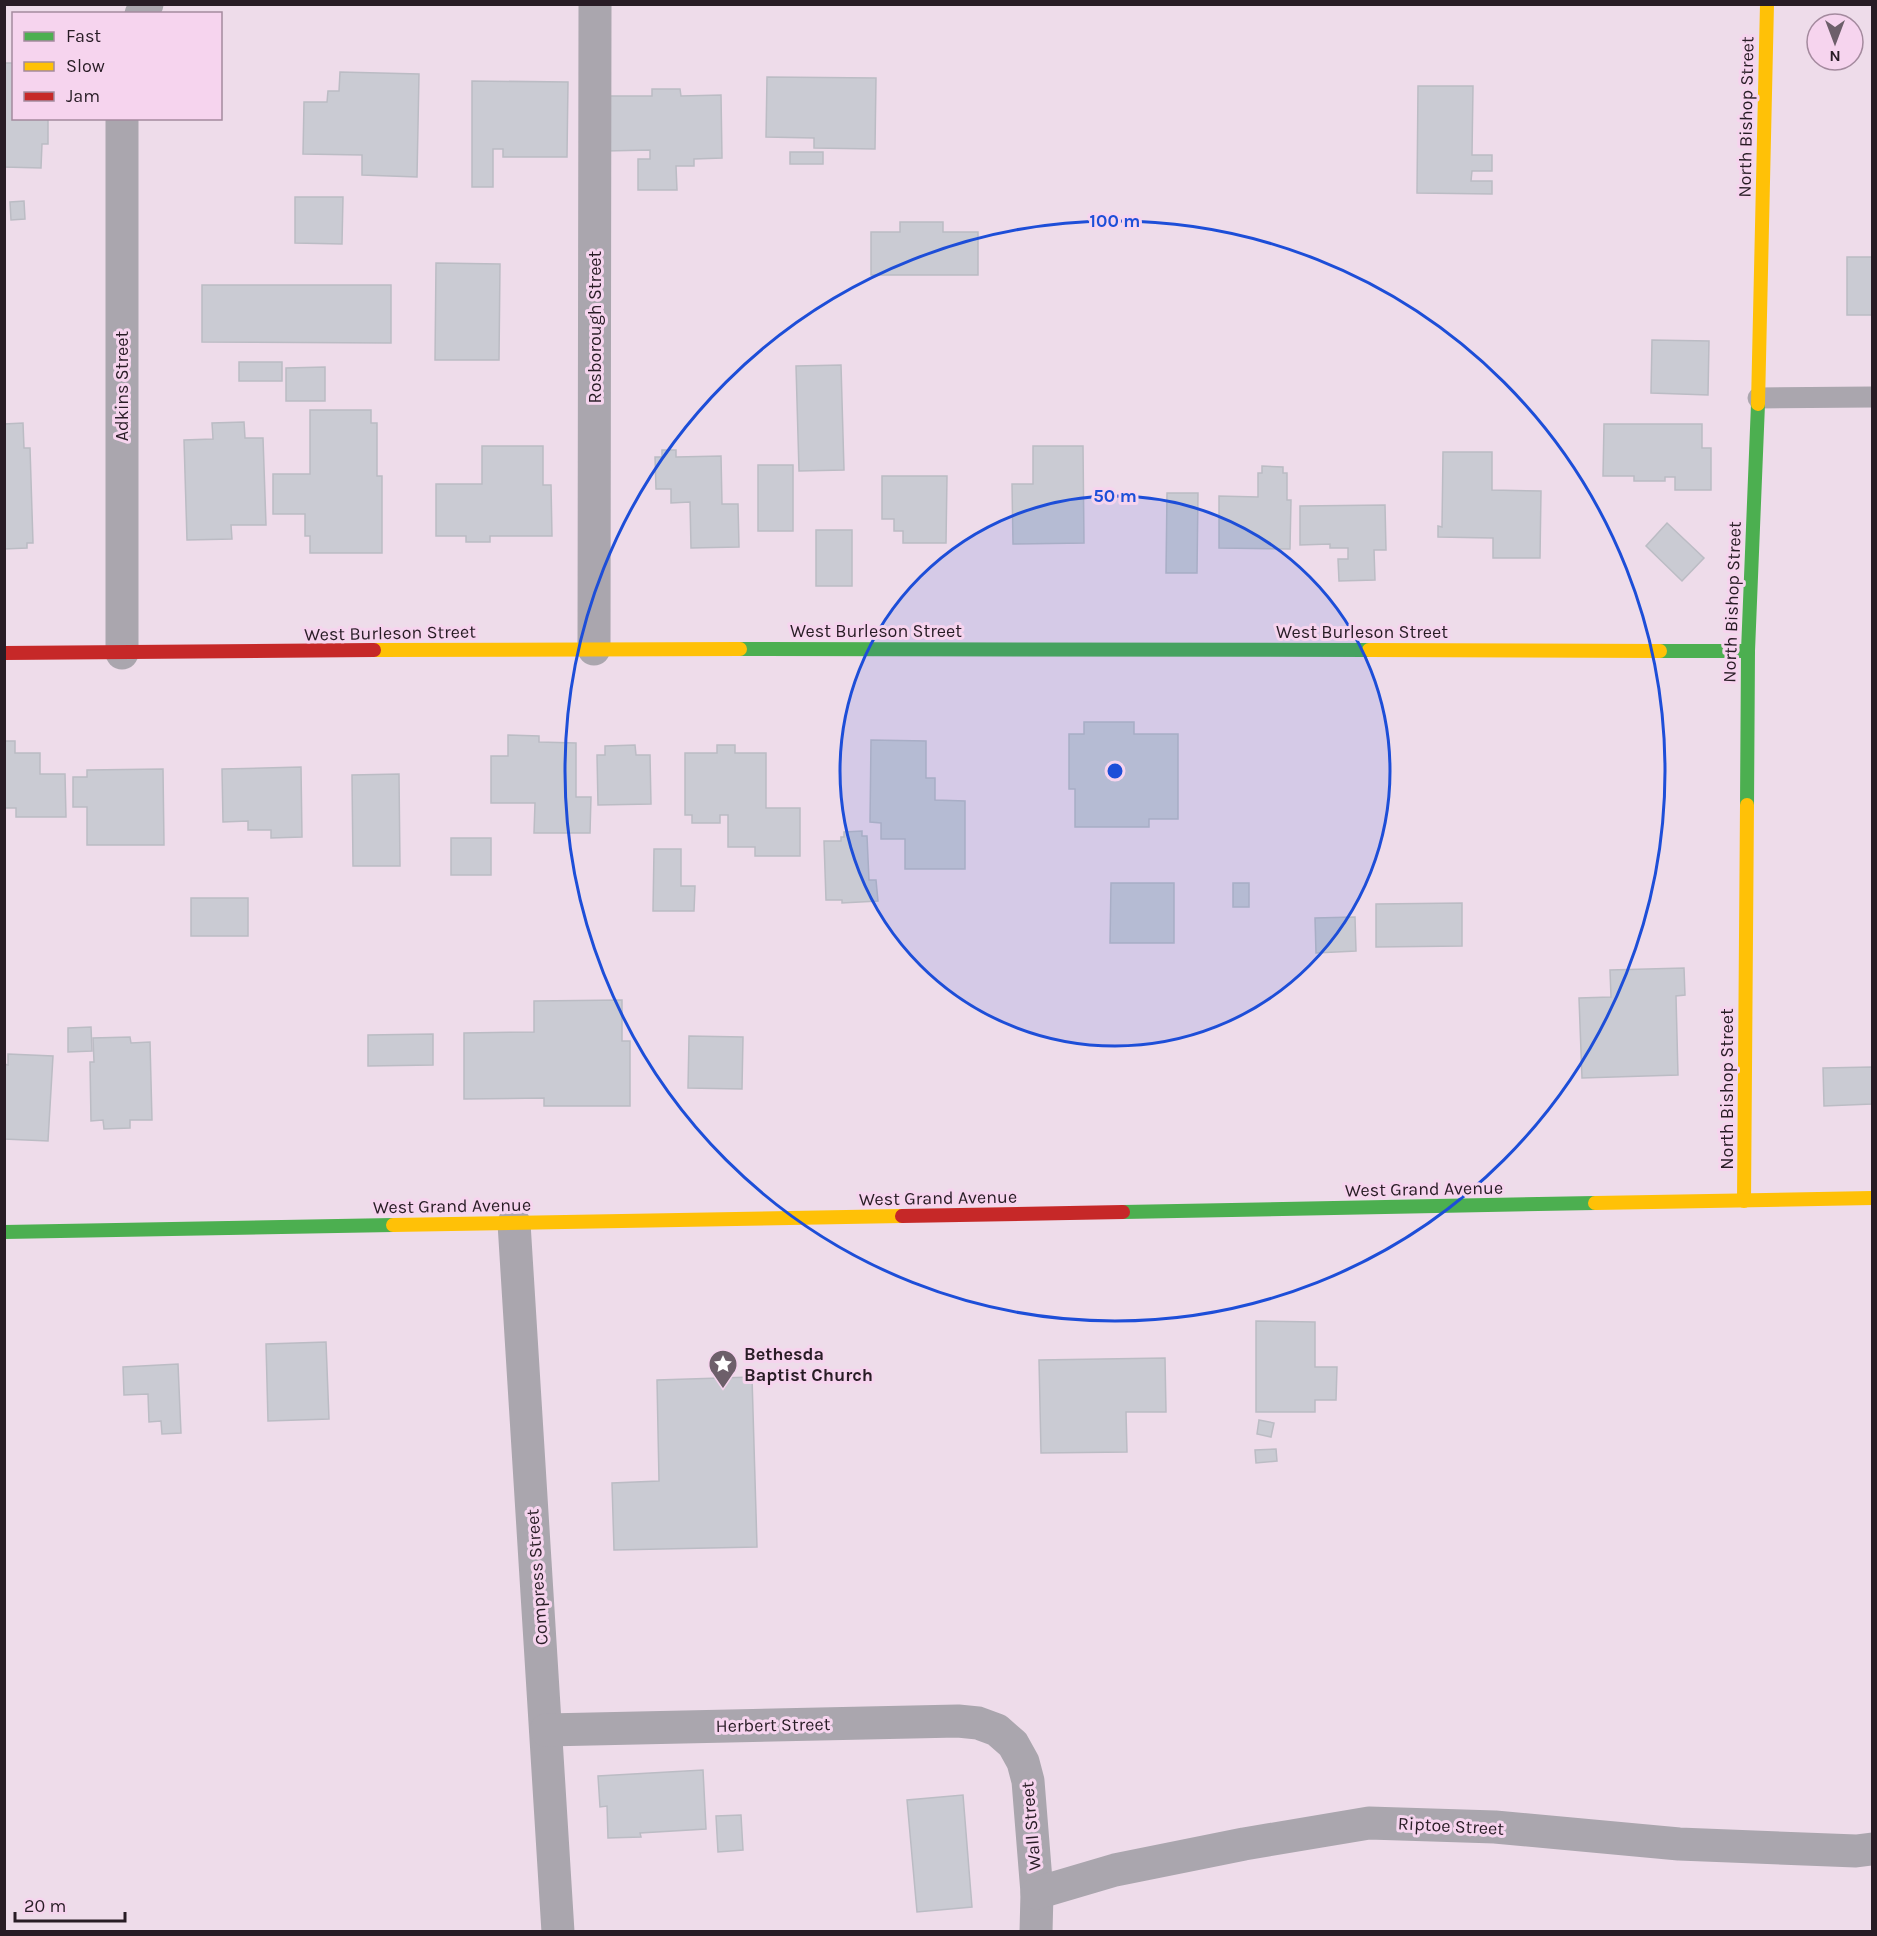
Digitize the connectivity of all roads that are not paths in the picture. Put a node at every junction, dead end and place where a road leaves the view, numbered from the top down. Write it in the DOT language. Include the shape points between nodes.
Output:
graph roads {
  1 [pos="595,4"];
  2 [pos="1767,4"];
  3 [pos="122,120"];
  4 [pos="1872,397"];
  5 [pos="1758,398"];
  6 [pos="594,649"];
  7 [pos="1748,651"];
  8 [pos="4,653"];
  9 [pos="122,653"];
  10 [pos="1872,1198"];
  11 [pos="1744,1201"];
  12 [pos="514,1223"];
  13 [pos="4,1232"];
  14 [pos="546,1730"];
  15 [pos="997,1730"];
  16 [pos="1872,1849"];
  17 [pos="1037,1893"];
  18 [pos="558,1932"];
  19 [pos="1036,1932"];
  1 -- 6 [label="street, Rosborough Street"];
  2 -- 5 [label="main road, North Bishop Street"];
  3 -- 9 [label="street, Adkins Street"];
  4 -- 5 [label="lane"];
  5 -- 7 [label="main road, North Bishop Street"];
  6 -- 7 [label="main road, West Burleson Street"];
  6 -- 9 [label="main road, West Burleson Street"];
  7 -- 11 [label="main road, North Bishop Street"];
  8 -- 9 [label="main road, West Burleson Street"];
  10 -- 11 [label="main road, West Grand Avenue"];
  11 -- 12 [label="main road, West Grand Avenue"];
  12 -- 13 [label="main road, West Grand Avenue"];
  12 -- 14 [label="street, Compress Street"];
  14 -- 15 [label="street, Herbert Street" via="958,1721 978,1722"];
  14 -- 18 [label="street, Compress Street"];
  15 -- 17 [label="street, Wall Street" via="1013,1744 1028,1781"];
  16 -- 17 [label="street, Riptoe Street" via="1679,1844 1495,1827 1369,1823 1115,1870"];
  17 -- 19 [label="street, Wall Street"];
}
